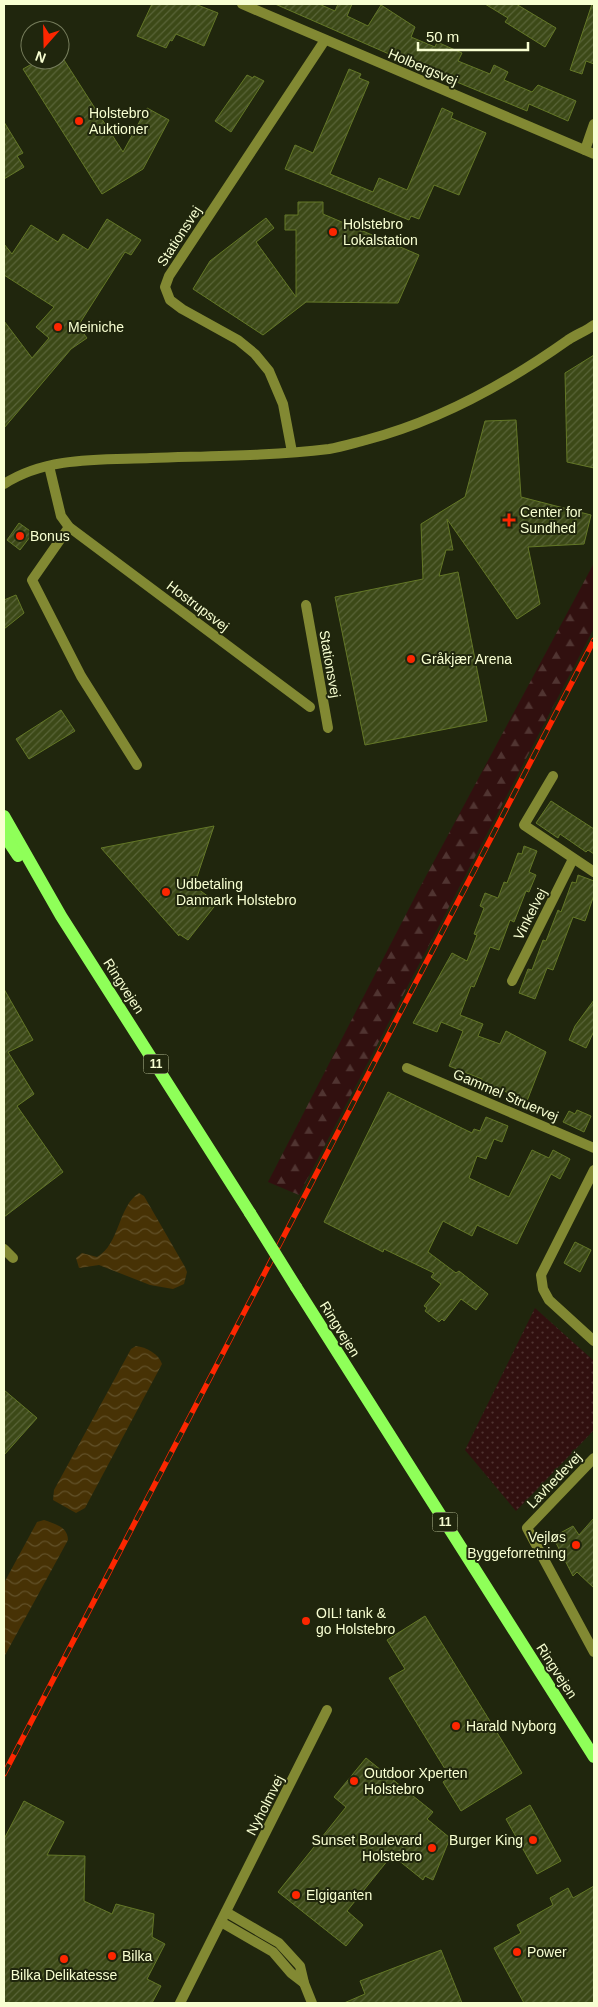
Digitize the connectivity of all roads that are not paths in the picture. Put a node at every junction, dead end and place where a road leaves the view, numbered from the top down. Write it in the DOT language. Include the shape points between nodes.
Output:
graph roads {
  1 [pos="242,4"];
  2 [pos="324,40"];
  3 [pos="594,124"];
  4 [pos="590,152"];
  5 [pos="594,325"];
  6 [pos="292,452"];
  7 [pos="49,466"];
  8 [pos="6,479"];
  9 [pos="69,528"];
  10 [pos="306,605"];
  11 [pos="310,707"];
  12 [pos="328,728"];
  13 [pos="137,765"];
  14 [pos="553,776"];
  15 [pos="4,816"];
  16 [pos="4,836"];
  17 [pos="573,859"];
  18 [pos="594,872"];
  19 [pos="61,916"];
  20 [pos="512,981"];
  21 [pos="407,1068"];
  22 [pos="594,1148"];
  23 [pos="594,1170"];
  24 [pos="4,1250"];
  25 [pos="13,1258"];
  26 [pos="594,1341"];
  27 [pos="594,1458"];
  28 [pos="594,1652"];
  29 [pos="327,1710"];
  30 [pos="594,1757"];
  31 [pos="226,1912"];
  32 [pos="221,1922"];
  33 [pos="304,1983"];
  34 [pos="180,2003"];
  35 [pos="312,2003"];
  1 -- 2 [label="street, Holbergsvej"];
  2 -- 4 [label="street, Holbergsvej"];
  2 -- 6 [label="street, Stationsvej" via="168,276 165,287 170,300 182,310 238,340 269,371 283,404"];
  3 -- 4 [label="street"];
  5 -- 6 [label="street" via="516,376 456,407 392,433 331,448"];
  6 -- 7 [label="street" via="97,458"];
  7 -- 8 [label="street"];
  7 -- 9 [label="street, Hostrupsvej" via="61,516"];
  9 -- 11 [label="street, Hostrupsvej"];
  9 -- 13 [label="street" via="32,580 82,676"];
  10 -- 12 [label="street, Stationsvej"];
  14 -- 17 [label="street" via="524,825"];
  15 -- 19 [label="main road, Ringvejen / 11"];
  16 -- 19 [label="main road, Ringvejen / 11"];
  17 -- 18 [label="street"];
  17 -- 20 [label="street, Vinkelvej"];
  19 -- 30 [label="main road, Ringvejen / 11, bridge"];
  21 -- 22 [label="street, Gammel Struervej"];
  23 -- 26 [label="street" via="541,1276 549,1300"];
  24 -- 25 [label="street"];
  27 -- 28 [label="street, Lavhedevej" via="527,1528"];
  29 -- 31 [label="street, Nyholmvej"];
  31 -- 32 [label="street, Nyholmvej"];
  31 -- 33 [label="street" via="279,1943 300,1966"];
  32 -- 33 [label="street" via="273,1952"];
  32 -- 34 [label="street, Nyholmvej"];
  33 -- 35 [label="street"];
}
